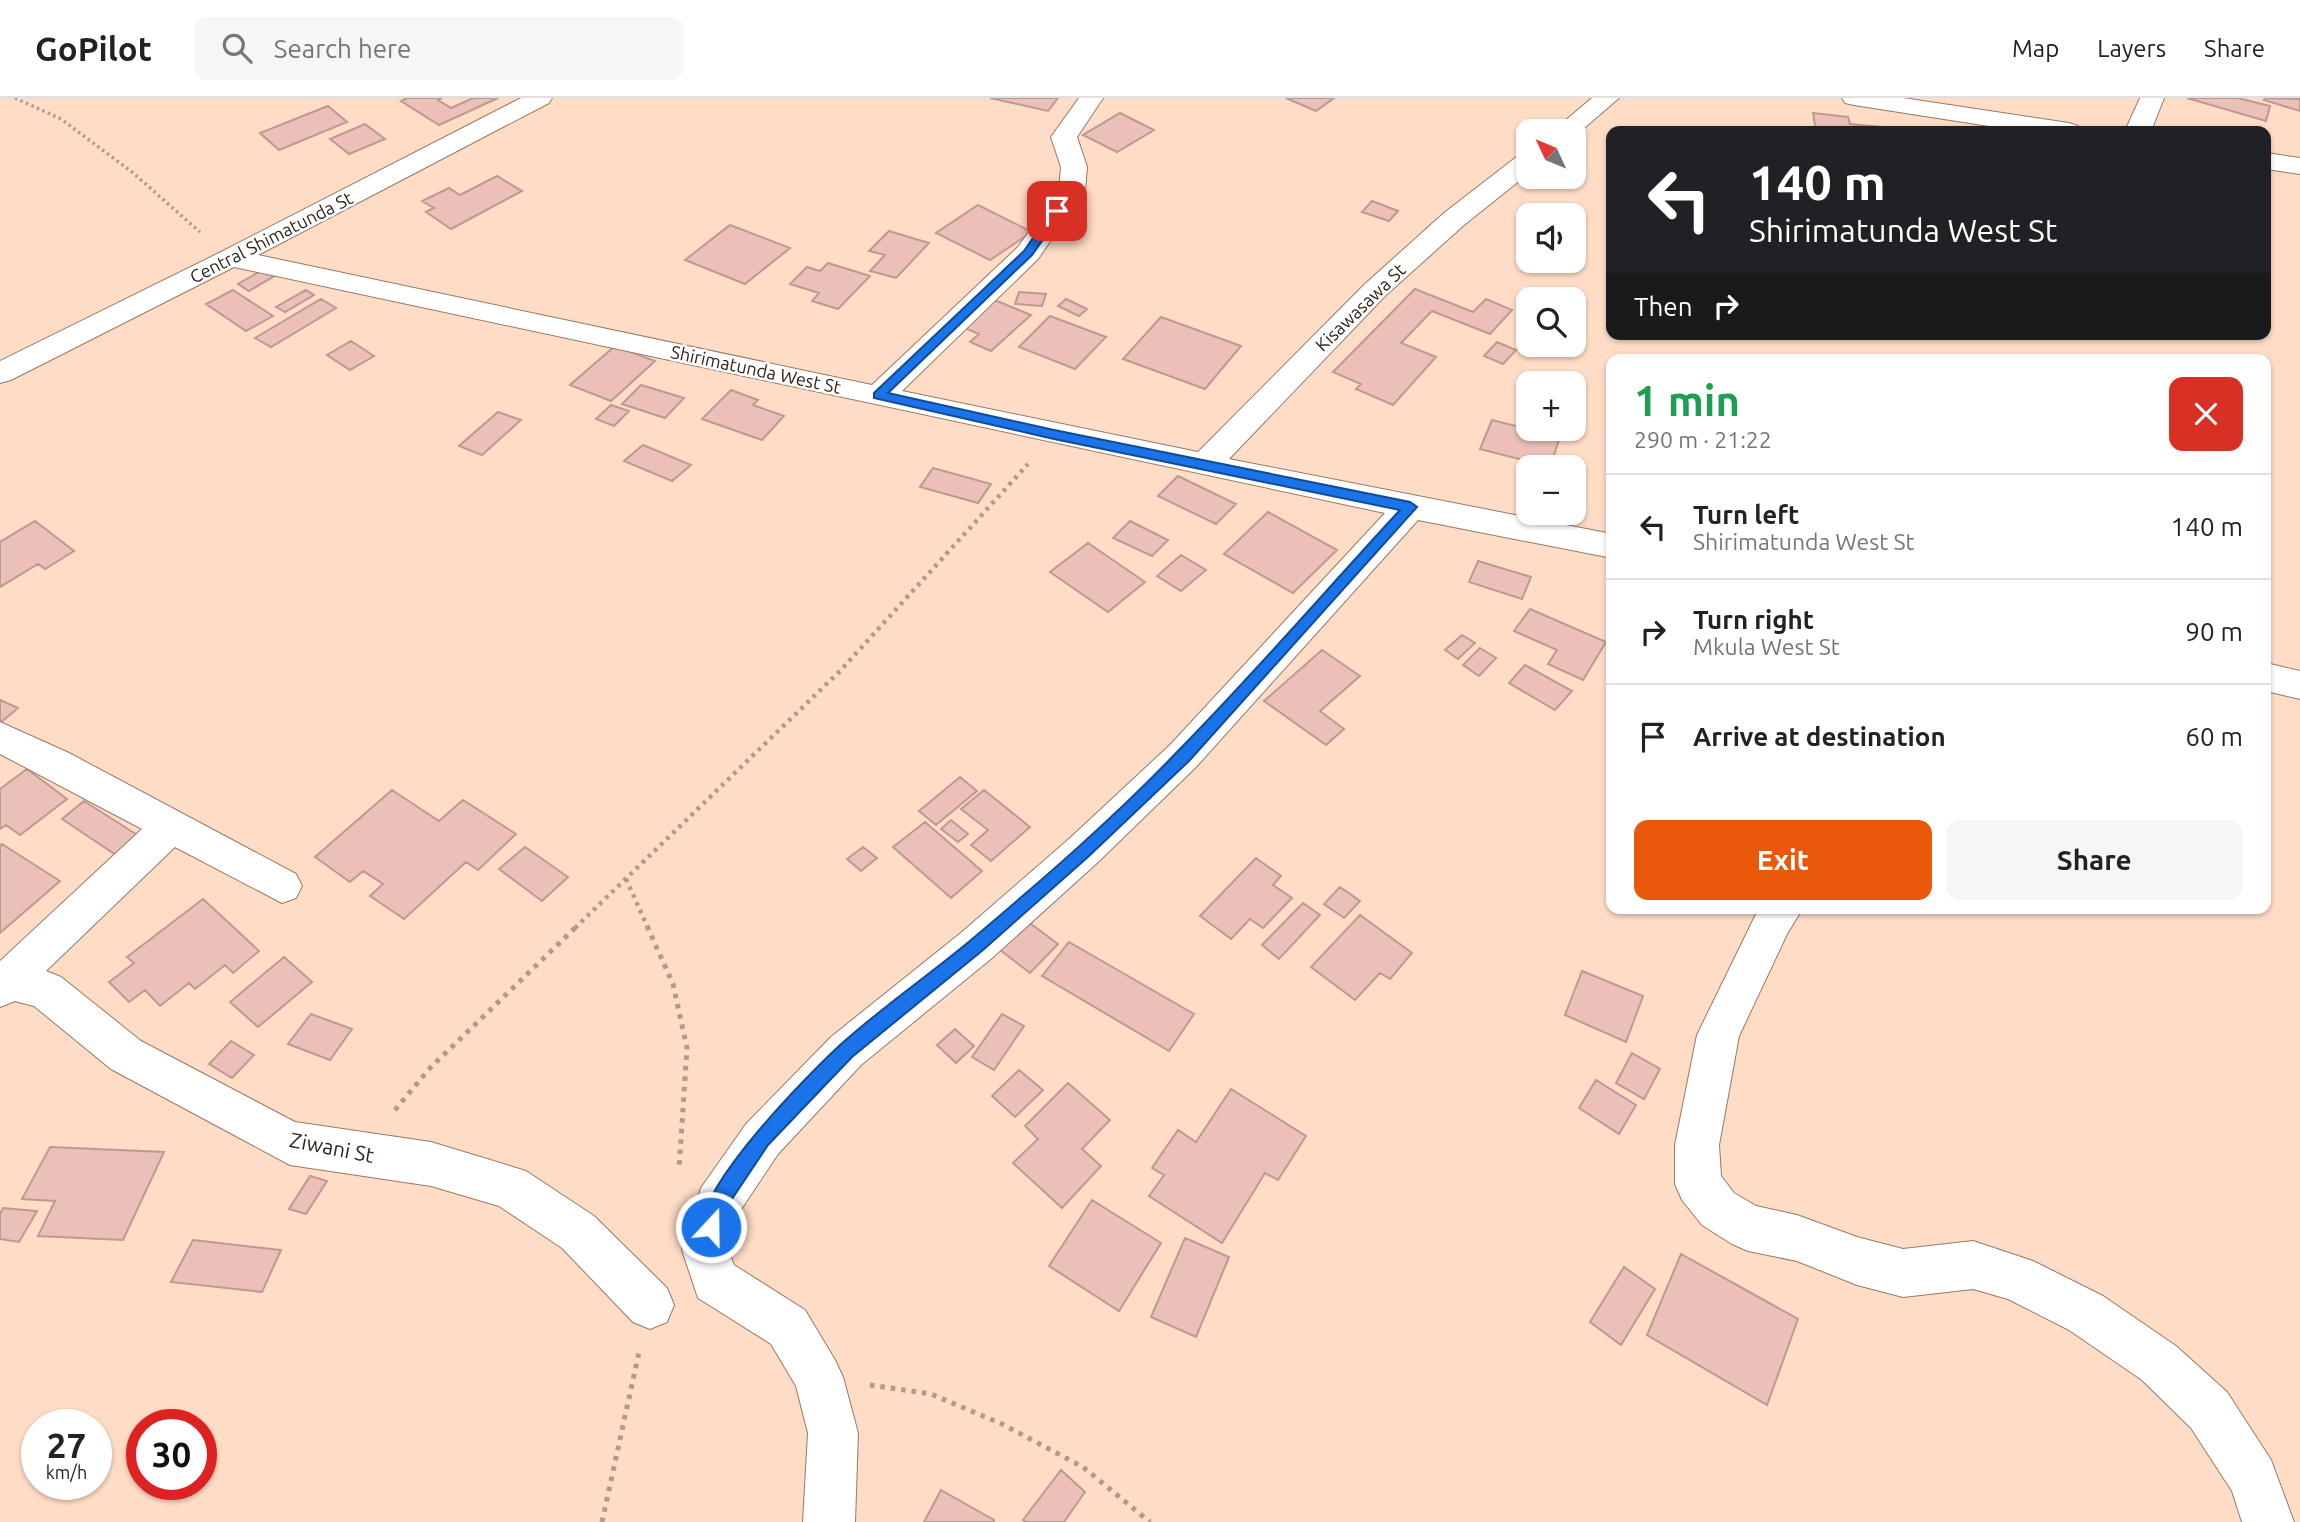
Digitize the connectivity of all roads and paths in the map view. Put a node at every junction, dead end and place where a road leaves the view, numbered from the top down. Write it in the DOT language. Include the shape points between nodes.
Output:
graph roads {
  1 [pos="15,98"];
  2 [pos="540,98"];
  3 [pos="1091,98"];
  4 [pos="1607,98"];
  5 [pos="1854,98"];
  6 [pos="2152,98"];
  7 [pos="1581,119"];
  8 [pos="2036,126"];
  9 [pos="2140,126"];
  10 [pos="2271,162"];
  11 [pos="2300,166"];
  12 [pos="1516,170"];
  13 [pos="230,258"];
  14 [pos="0,373"];
  15 [pos="879,396"];
  16 [pos="1054,435"];
  17 [pos="1204,466"];
  18 [pos="1410,507"];
  19 [pos="1606,545"];
  20 [pos="2271,678"];
  21 [pos="2300,685"];
  22 [pos="0,737"];
  23 [pos="172,827"];
  24 [pos="626,879"];
  25 [pos="282,886"];
  26 [pos="1778,914"];
  27 [pos="5,984"];
  28 [pos="360,1153"];
  29 [pos="679,1176"];
  30 [pos="650,1305"];
  31 [pos="818,1377"];
  32 [pos="601,1522"];
  33 [pos="829,1522"];
  34 [pos="1150,1522"];
  35 [pos="2268,1522"];
  1 -- 13 [label="path" via="61,119"];
  2 -- 13 [label="street, Central Shimatunda St"];
  3 -- 15 [label="street" via="1064,137 1074,167 1072,190 1028,253"];
  4 -- 7 [label="street"];
  5 -- 8 [label="street"];
  6 -- 9 [label="street"];
  10 -- 11 [label="street"];
  12 -- 17 [label="street, Kisawasawa St" via="1375,290"];
  13 -- 14 [label="street, Central Shimatunda St"];
  13 -- 15 [label="street, Shirimatunda West St"];
  15 -- 16 [label="street, Shirimatunda West St"];
  16 -- 17 [label="street, Shirimatunda West St"];
  16 -- 24 [label="path" via="840,671"];
  17 -- 18 [label="street, Shirimatunda West St"];
  18 -- 19 [label="street, Shirimatunda West St"];
  18 -- 31 [label="street" via="1183,757 977,945 846,1051 762,1139 718,1204 705,1250 715,1281 788,1327"];
  20 -- 21 [label="street"];
  22 -- 23 [label="street"];
  23 -- 25 [label="street"];
  23 -- 27 [label="street, Ziwani St"];
  24 -- 28 [label="path" via="430,1068"];
  24 -- 29 [label="path" via="673,984 687,1048"];
  26 -- 35 [label="street" via="1718,1035 1696,1145 1698,1184 1718,1209 1748,1228 1797,1237 1903,1273 1973,1265 2016,1278 2086,1312 2160,1363 2209,1410 2253,1478"];
  27 -- 28 [label="street, Ziwani St" via="46,990 127,1055 290,1143"];
  28 -- 30 [label="street, Ziwani St" via="430,1164 510,1187 578,1232"];
  30 -- 32 [label="path"];
  31 -- 33 [label="street" via="833,1433"];
  31 -- 34 [label="path" via="931,1394 1002,1424 1083,1467"];
}
